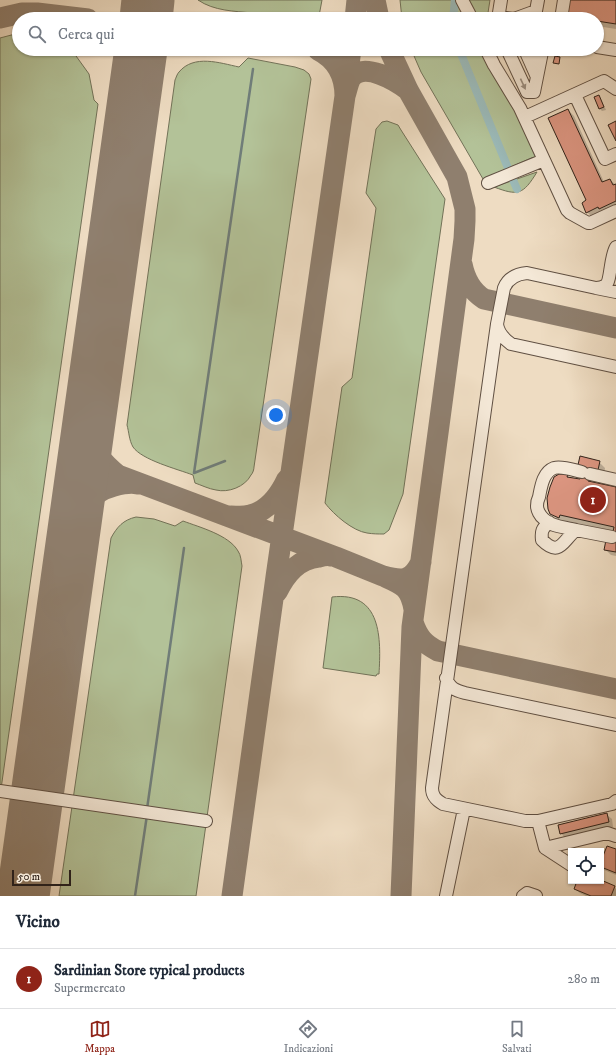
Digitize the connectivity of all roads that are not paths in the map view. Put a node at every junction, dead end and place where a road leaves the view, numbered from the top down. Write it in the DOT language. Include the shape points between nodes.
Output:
graph roads {
  1 [pos="462,0"];
  2 [pos="501,0"];
  3 [pos="538,0"];
  4 [pos="564,0"];
  5 [pos="468,12"];
  6 [pos="500,12"];
  7 [pos="533,12"];
  8 [pos="562,12"];
  9 [pos="604,48"];
  10 [pos="616,50"];
  11 [pos="490,56"];
  12 [pos="495,56"];
  13 [pos="510,56"];
  14 [pos="541,56"];
  15 [pos="494,65"];
  16 [pos="616,89"];
  17 [pos="575,95"];
  18 [pos="524,117"];
  19 [pos="616,154"];
  20 [pos="544,160"];
  21 [pos="488,183"];
  22 [pos="616,211"];
  23 [pos="616,247"];
  24 [pos="608,281"];
  25 [pos="596,288"];
  26 [pos="616,292"];
  27 [pos="497,324"];
  28 [pos="511,344"];
  29 [pos="492,357"];
  30 [pos="616,367"];
  31 [pos="616,480"];
  32 [pos="549,522"];
  33 [pos="576,530"];
  34 [pos="612,537"];
  35 [pos="446,678"];
  36 [pos="465,693"];
  37 [pos="443,703"];
  38 [pos="616,725"];
  39 [pos="0,791"];
  40 [pos="616,802"];
  41 [pos="464,809"];
  42 [pos="206,821"];
  43 [pos="538,821"];
  44 [pos="616,836"];
  45 [pos="545,848"];
  46 [pos="568,863"];
  47 [pos="446,896"];
  48 [pos="523,896"];
  49 [pos="536,896"];
  1 -- 5 [label="street"];
  2 -- 6 [label="street"];
  3 -- 7 [label="street" via="536,11"];
  4 -- 8 [label="street"];
  9 -- 10 [label="street"];
  11 -- 15 [label="street"];
  12 -- 15 [label="street"];
  13 -- 14 [label="street, one-way" via="527,92 534,92"];
  15 -- 18 [label="street"];
  16 -- 17 [label="street" via="604,81"];
  17 -- 18 [label="street"];
  17 -- 19 [label="street" via="605,159"];
  18 -- 20 [label="street"];
  20 -- 21 [label="street"];
  20 -- 22 [label="street" via="568,212 590,223"];
  23 -- 24 [label="street"];
  24 -- 25 [label="street" via="606,285"];
  24 -- 26 [label="street"];
  25 -- 26 [label="street"];
  25 -- 27 [label="street" via="527,274 515,275 504,288"];
  27 -- 28 [label="street" via="501,334"];
  27 -- 29 [label="street"];
  28 -- 29 [label="street" via="497,350"];
  28 -- 30 [label="street"];
  29 -- 35 [label="street"];
  31 -- 32 [label="street" via="565,468 554,468 542,481 536,506 544,520"];
  32 -- 33 [label="street"];
  32 -- 33 [label="street" via="541,535 547,546 560,547"];
  33 -- 34 [label="street"];
  35 -- 36 [label="street" via="456,691"];
  35 -- 37 [label="street"];
  36 -- 37 [label="street" via="456,693"];
  36 -- 38 [label="street"];
  37 -- 41 [label="street" via="432,793 438,802"];
  39 -- 42 [label="street"];
  40 -- 43 [label="street"];
  41 -- 43 [label="street" via="525,821"];
  41 -- 47 [label="street"];
  43 -- 45 [label="street"];
  44 -- 45 [label="street" via="607,832"];
  45 -- 46 [label="street"];
  48 -- 49 [label="street" via="527,893"];
}
